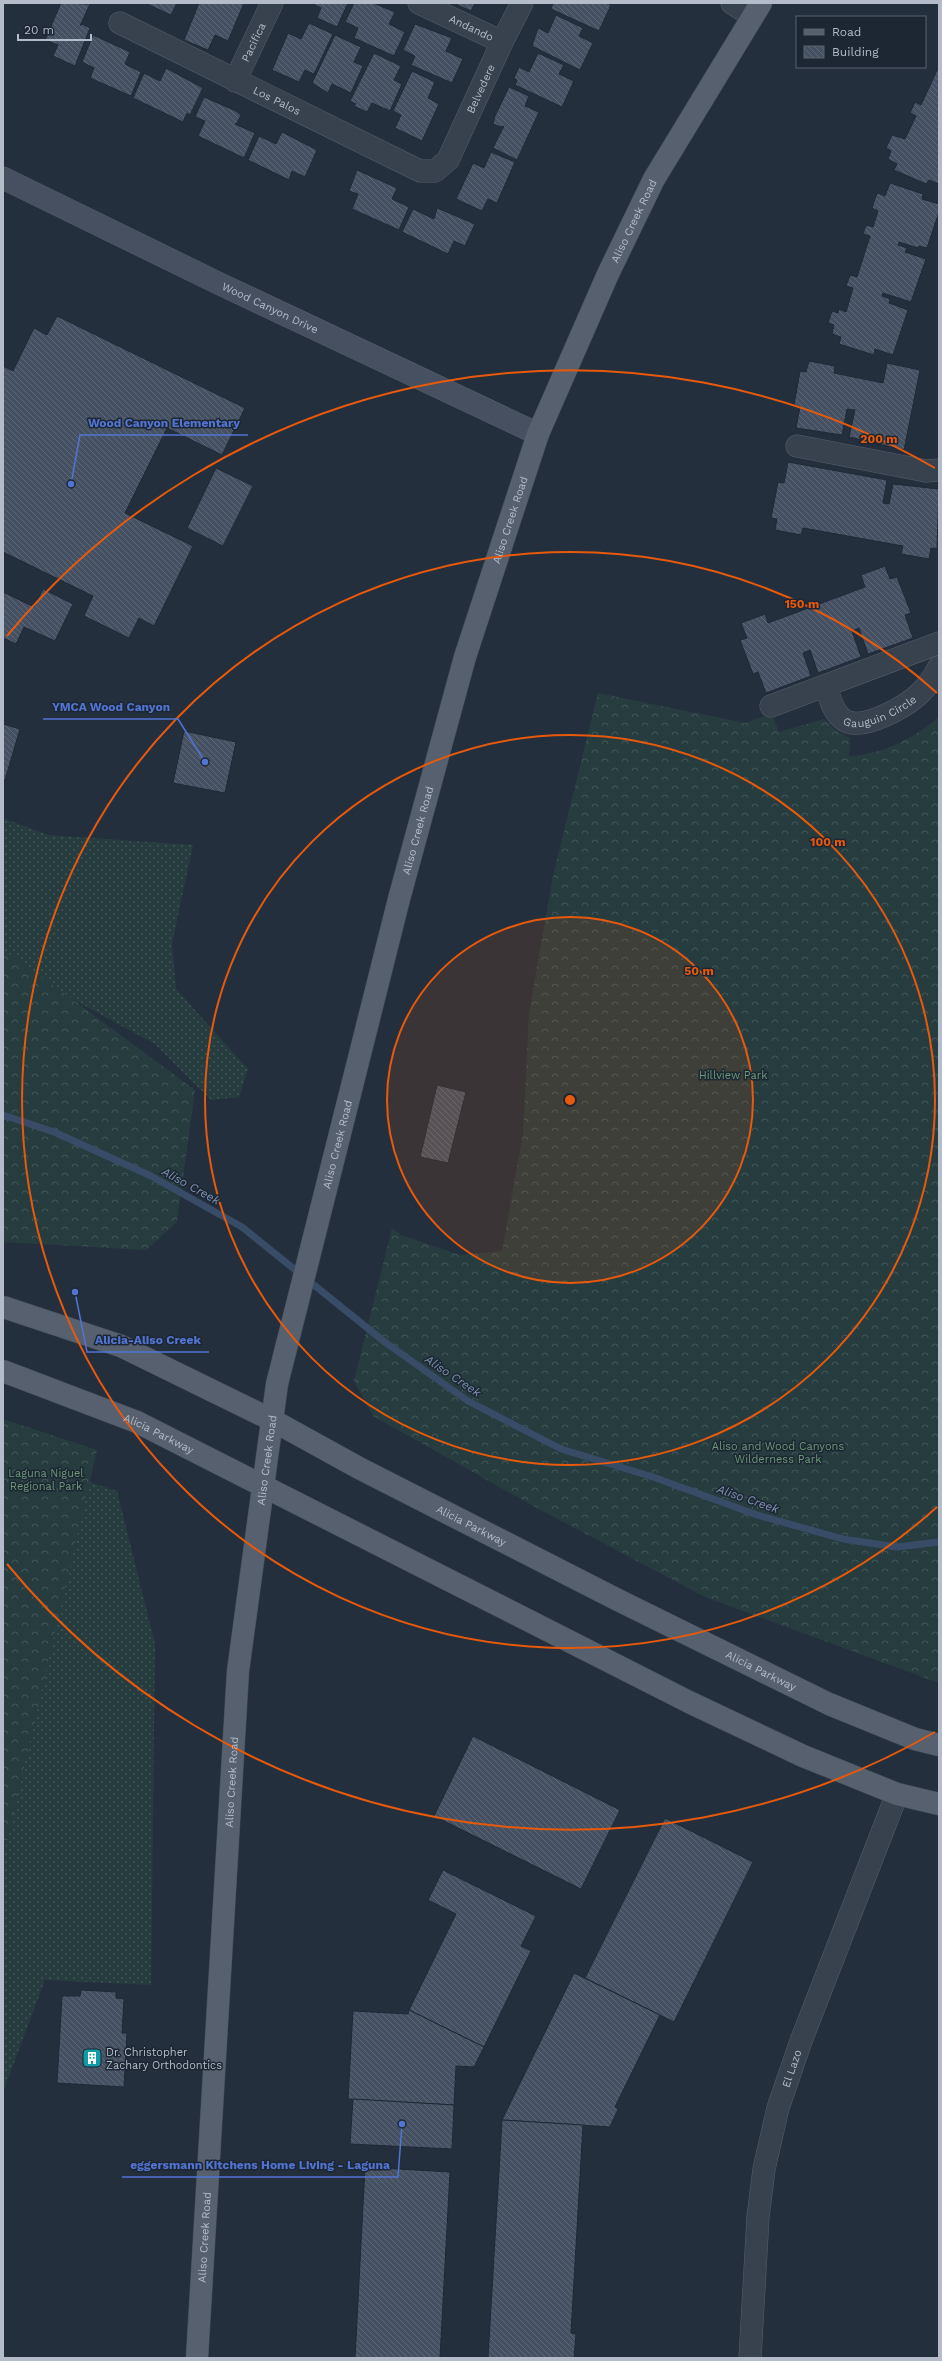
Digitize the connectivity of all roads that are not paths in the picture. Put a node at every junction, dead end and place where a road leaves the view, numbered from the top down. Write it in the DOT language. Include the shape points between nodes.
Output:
graph roads {
  1 [pos="272,3"];
  2 [pos="419,3"];
  3 [pos="522,3"];
  4 [pos="732,3"];
  5 [pos="756,9"];
  6 [pos="120,23"];
  7 [pos="502,42"];
  8 [pos="235,81"];
  9 [pos="435,171"];
  10 [pos="3,178"];
  11 [pos="538,434"];
  12 [pos="796,446"];
  13 [pos="939,470"];
  14 [pos="939,643"];
  15 [pos="939,667"];
  16 [pos="826,686"];
  17 [pos="771,706"];
  18 [pos="3,1307"];
  19 [pos="3,1371"];
  20 [pos="272,1420"];
  21 [pos="264,1485"];
  22 [pos="939,1746"];
  23 [pos="898,1794"];
  24 [pos="939,1804"];
  25 [pos="197,2358"];
  26 [pos="750,2358"];
  1 -- 8 [label="street, Pacifica"];
  2 -- 7 [label="street, Andando"];
  3 -- 7 [label="street, Belvedere"];
  4 -- 5 [label="street"];
  5 -- 11 [label="main road, Aliso Creek Road" via="654,179 608,274"];
  6 -- 8 [label="street, Los Palos"];
  7 -- 9 [label="street, Belvedere" via="448,160"];
  8 -- 9 [label="street, Los Palos" via="420,171"];
  10 -- 11 [label="main road, Wood Canyon Drive"];
  11 -- 20 [label="main road, Aliso Creek Road" via="465,657 399,899 278,1384"];
  12 -- 13 [label="street" via="926,471"];
  14 -- 16 [label="street"];
  15 -- 16 [label="street, Gauguin Circle" via="919,695 899,709 864,723 851,724 844,721 835,712"];
  16 -- 17 [label="street"];
  18 -- 20 [label="main road, Alicia Parkway" via="121,1346"];
  19 -- 21 [label="main road, Alicia Parkway" via="137,1422"];
  20 -- 21 [label="main road, Aliso Creek Road"];
  20 -- 22 [label="main road, Alicia Parkway" via="380,1479 829,1704 915,1740"];
  21 -- 23 [label="main road, Alicia Parkway" via="689,1702 803,1756"];
  21 -- 25 [label="main road, Aliso Creek Road" via="238,1671"];
  23 -- 24 [label="main road, Alicia Parkway"];
  23 -- 26 [label="street, El Lazo" via="801,2041 778,2108 764,2169 758,2216"];
}
